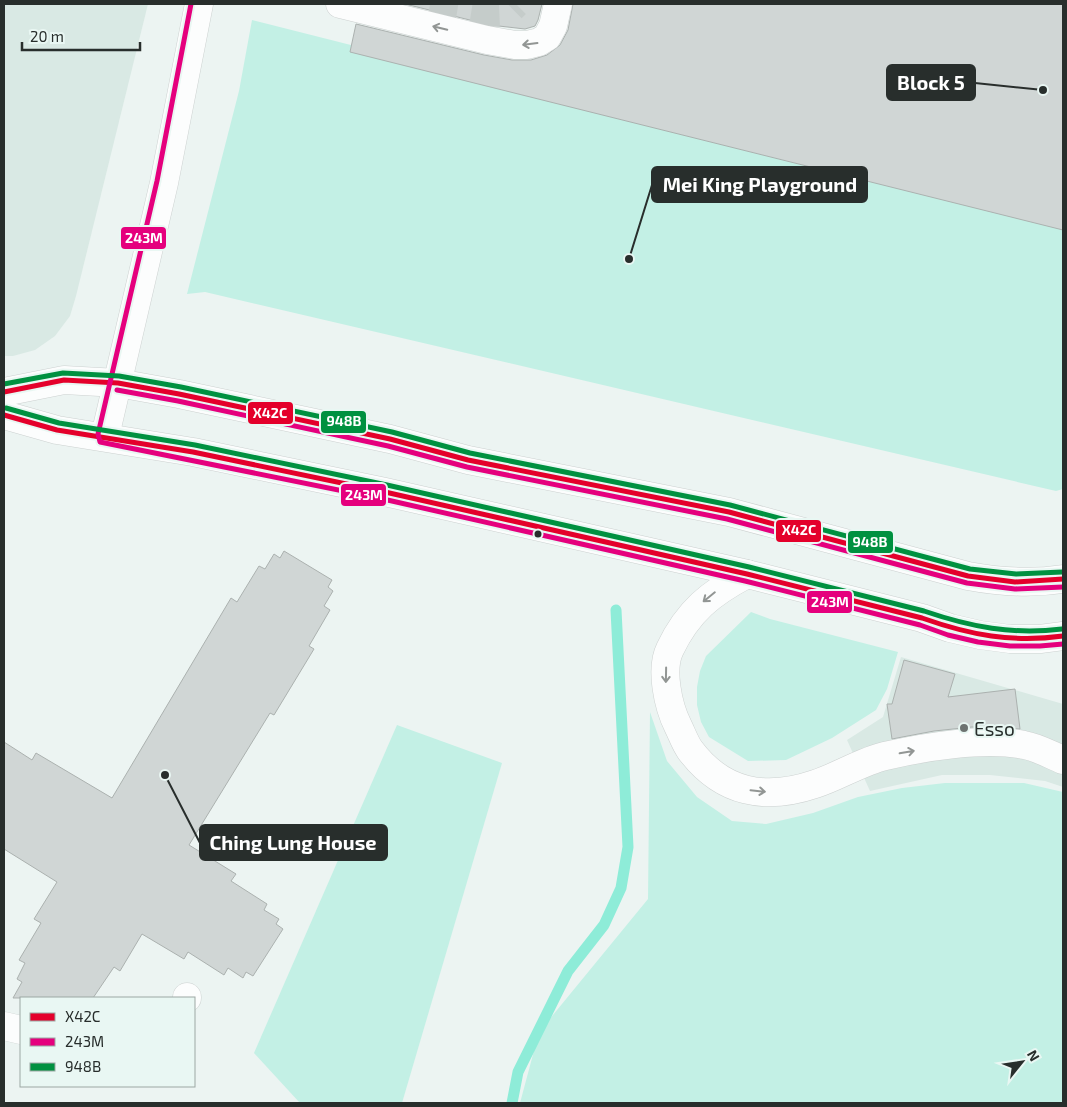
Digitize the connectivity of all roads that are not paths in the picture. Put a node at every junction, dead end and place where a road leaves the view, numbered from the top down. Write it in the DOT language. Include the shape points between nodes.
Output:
graph roads {
  1 [pos="198,4"];
  2 [pos="340,4"];
  3 [pos="558,4"];
  4 [pos="118,383"];
  5 [pos="4,392"];
  6 [pos="4,415"];
  7 [pos="105,436"];
  8 [pos="747,574"];
  9 [pos="1063,578"];
  10 [pos="1063,636"];
  11 [pos="1063,760"];
  12 [pos="4,1026"];
  13 [pos="20,1030"];
  1 -- 4 [label="street" via="164,183"];
  3 -- 2 [label="street, one-way" via="547,37 528,45 487,40"];
  4 -- 5 [label="street" via="64,380"];
  4 -- 7 [label="street"];
  4 -- 9 [label="street" via="381,437 468,460 729,512 977,578 1022,583"];
  6 -- 7 [label="street" via="57,430"];
  7 -- 8 [label="street" via="385,492"];
  8 -- 10 [label="street" via="980,635 1010,639"];
  8 -- 11 [label="street, one-way" via="721,587 698,606 668,651 668,699 676,723 689,748 707,770 730,784 757,793 787,791 814,785 883,756 948,745 1025,745"];
  12 -- 13 [label="street"];
}
